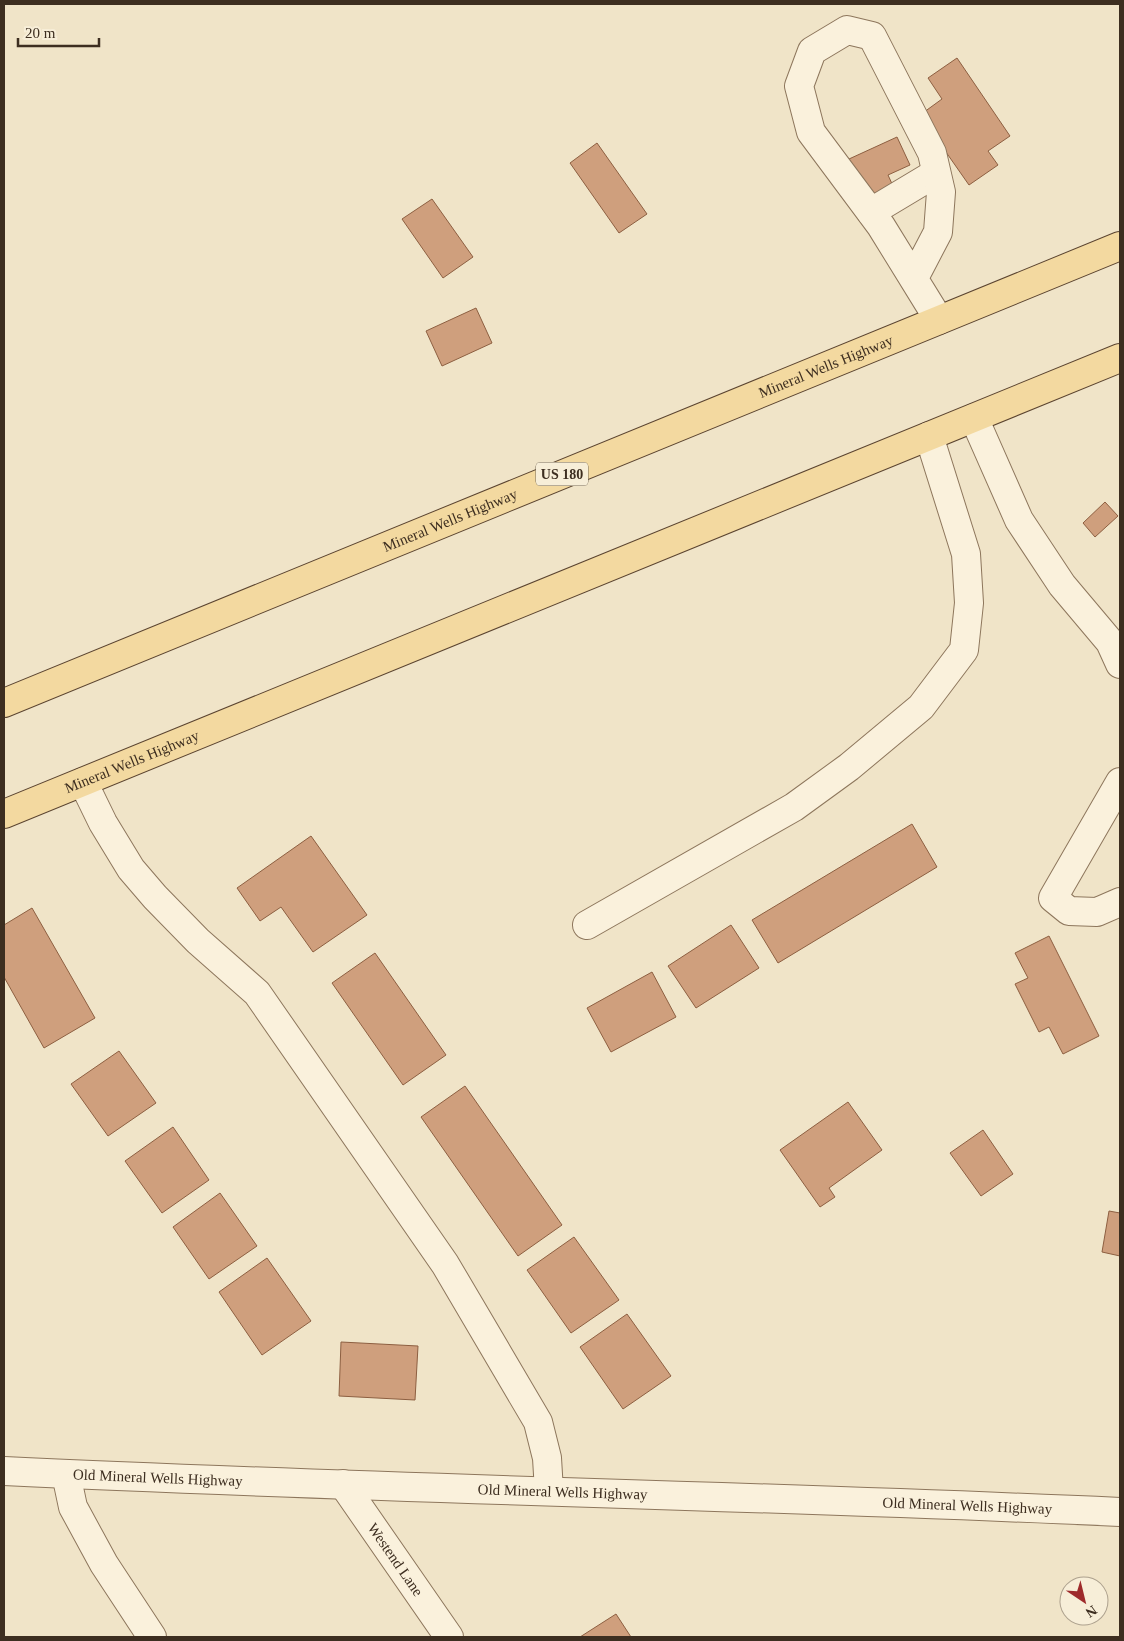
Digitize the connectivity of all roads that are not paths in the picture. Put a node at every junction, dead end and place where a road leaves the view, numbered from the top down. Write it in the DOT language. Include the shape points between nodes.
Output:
graph roads {
  1 [pos="936,172"];
  2 [pos="871,212"];
  3 [pos="1120,246"];
  4 [pos="914,278"];
  5 [pos="939,320"];
  6 [pos="1120,358"];
  7 [pos="974,418"];
  8 [pos="929,436"];
  9 [pos="1120,664"];
  10 [pos="4,703"];
  11 [pos="83,782"];
  12 [pos="1120,782"];
  13 [pos="4,814"];
  14 [pos="1120,902"];
  15 [pos="586,925"];
  16 [pos="4,1471"];
  17 [pos="66,1474"];
  18 [pos="343,1484"];
  19 [pos="549,1491"];
  20 [pos="1120,1512"];
  21 [pos="152,1637"];
  22 [pos="449,1637"];
  1 -- 2 [label="street"];
  1 -- 2 [label="street" via="932,153 918,123 872,36 847,30 812,51 799,86 812,132"];
  1 -- 4 [label="street" via="941,192 938,232"];
  2 -- 4 [label="street"];
  3 -- 5 [label="main road, Mineral Wells Highway / US 180"];
  4 -- 5 [label="street"];
  5 -- 10 [label="main road, Mineral Wells Highway / US 180"];
  6 -- 7 [label="main road, Mineral Wells Highway"];
  7 -- 8 [label="main road, Mineral Wells Highway"];
  7 -- 9 [label="street" via="1019,520 1062,585 1110,642"];
  8 -- 11 [label="main road, Mineral Wells Highway"];
  8 -- 15 [label="street" via="966,554 969,603 964,650 921,707 849,767 794,807"];
  11 -- 13 [label="main road, Mineral Wells Highway"];
  11 -- 19 [label="street" via="131,869 198,941 257,993 445,1264 538,1422 547,1458"];
  12 -- 14 [label="street" via="1053,898 1068,911 1097,912"];
  16 -- 17 [label="street, Old Mineral Wells Highway"];
  17 -- 18 [label="street, Old Mineral Wells Highway"];
  17 -- 21 [label="street" via="74,1508 104,1564"];
  18 -- 19 [label="street, Old Mineral Wells Highway"];
  18 -- 22 [label="street, Westend Lane"];
  19 -- 20 [label="street, Old Mineral Wells Highway"];
}
